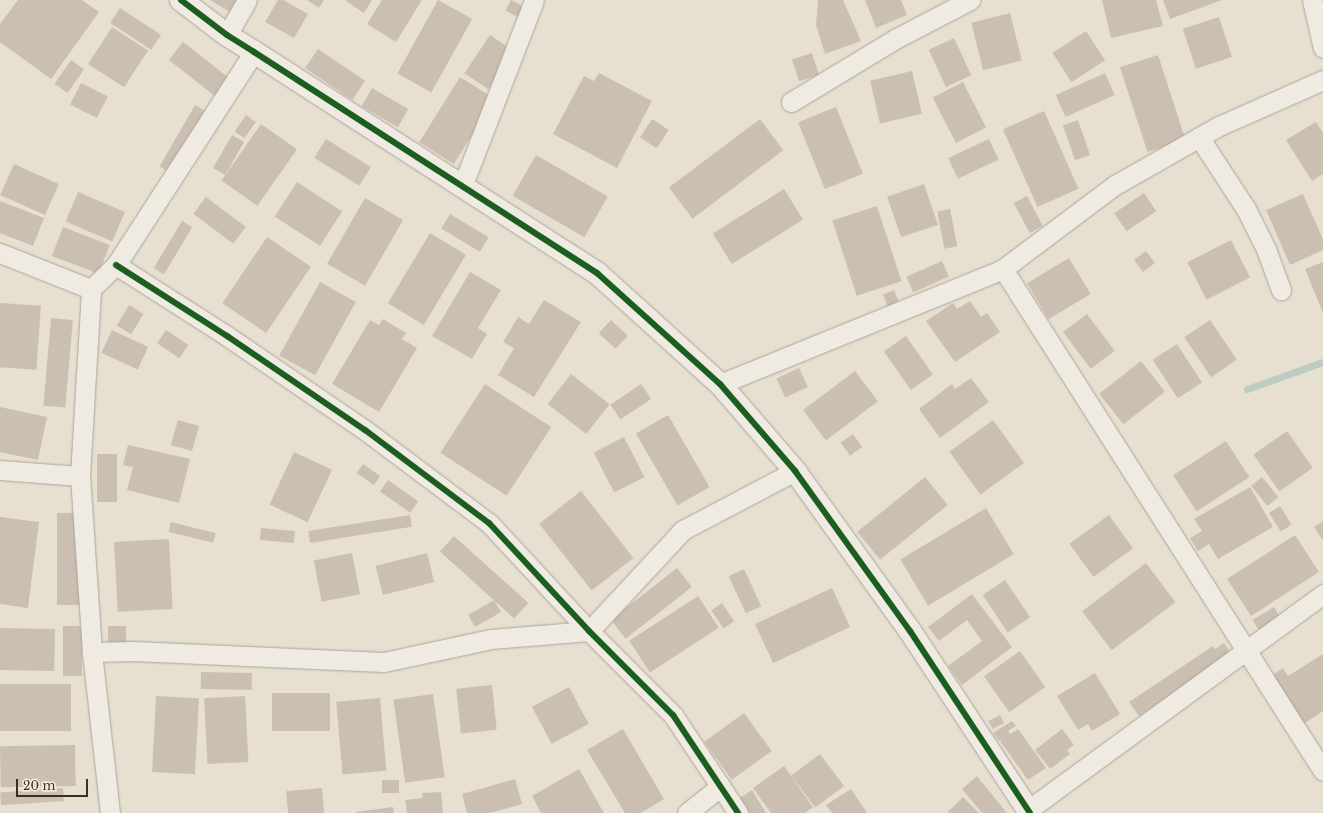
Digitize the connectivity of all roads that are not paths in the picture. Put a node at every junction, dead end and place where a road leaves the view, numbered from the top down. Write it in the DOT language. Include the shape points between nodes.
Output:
graph roads {
  1 [pos="181,0"];
  2 [pos="247,0"];
  3 [pos="534,0"];
  4 [pos="970,0"];
  5 [pos="1312,0"];
  6 [pos="227,35"];
  7 [pos="1323,48"];
  8 [pos="254,52"];
  9 [pos="1323,80"];
  10 [pos="791,102"];
  11 [pos="1199,138"];
  12 [pos="462,187"];
  13 [pos="0,253"];
  14 [pos="116,265"];
  15 [pos="1002,269"];
  16 [pos="92,289"];
  17 [pos="1281,290"];
  18 [pos="720,384"];
  19 [pos="0,470"];
  20 [pos="795,471"];
  21 [pos="80,476"];
  22 [pos="1323,594"];
  23 [pos="589,632"];
  24 [pos="1246,651"];
  25 [pos="92,652"];
  26 [pos="1323,771"];
  27 [pos="721,786"];
  28 [pos="1029,812"];
  29 [pos="110,813"];
  30 [pos="687,813"];
  31 [pos="738,813"];
  1 -- 6 [label="street"];
  2 -- 6 [label="street"];
  3 -- 12 [label="street"];
  4 -- 10 [label="street" via="895,39"];
  5 -- 7 [label="street"];
  6 -- 8 [label="street"];
  8 -- 12 [label="street"];
  8 -- 14 [label="street"];
  9 -- 11 [label="street" via="1219,126"];
  11 -- 15 [label="street" via="1115,185"];
  11 -- 17 [label="street" via="1246,209 1266,249"];
  12 -- 18 [label="street" via="597,273"];
  13 -- 16 [label="street"];
  14 -- 16 [label="street"];
  14 -- 23 [label="street" via="228,336 366,430 489,523"];
  15 -- 18 [label="street"];
  15 -- 24 [label="street"];
  16 -- 21 [label="street"];
  18 -- 20 [label="street"];
  19 -- 21 [label="street"];
  20 -- 23 [label="street" via="683,530"];
  20 -- 28 [label="street" via="910,632"];
  21 -- 25 [label="street"];
  22 -- 24 [label="street"];
  23 -- 25 [label="street" via="491,639 384,662 133,651"];
  23 -- 27 [label="street" via="673,715"];
  24 -- 26 [label="street"];
  24 -- 28 [label="street"];
  25 -- 29 [label="street"];
  27 -- 30 [label="street"];
  27 -- 31 [label="street"];
}
